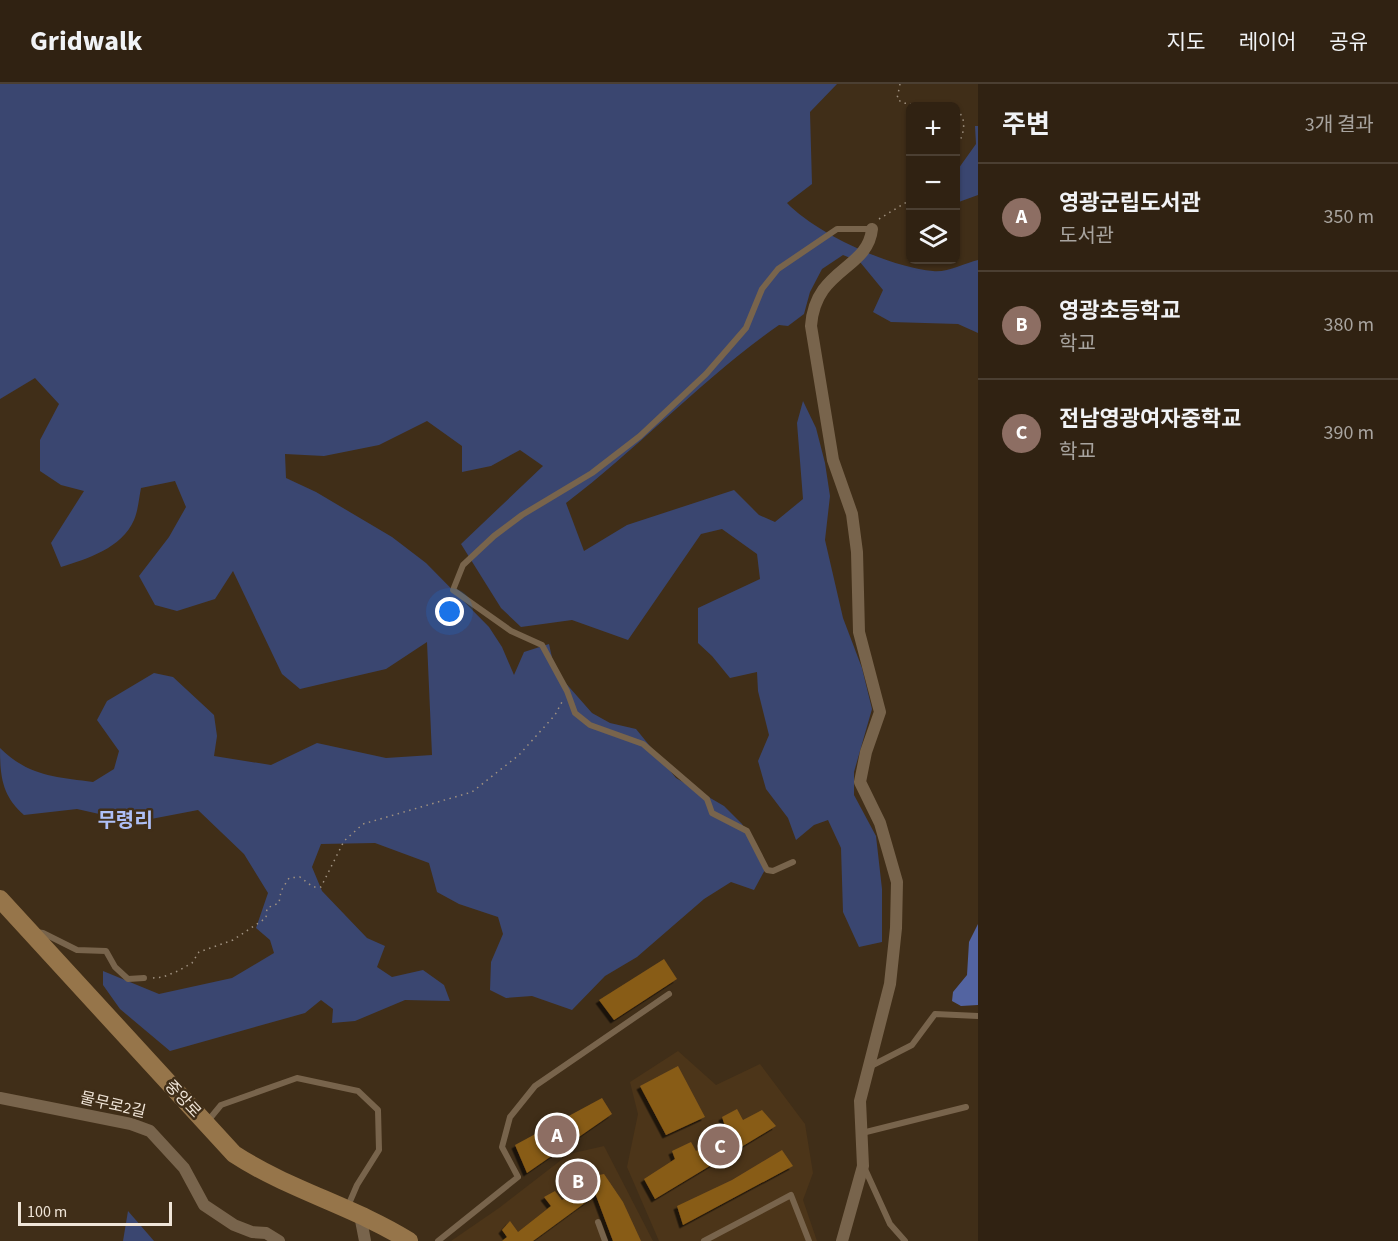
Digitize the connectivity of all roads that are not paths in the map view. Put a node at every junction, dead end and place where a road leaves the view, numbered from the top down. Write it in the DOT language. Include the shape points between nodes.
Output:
graph roads {
  1 [pos="872,230"];
  2 [pos="793,862"];
  3 [pos="1,902"];
  4 [pos="30,932"];
  5 [pos="144,978"];
  6 [pos="669,994"];
  7 [pos="978,1016"];
  8 [pos="868,1067"];
  9 [pos="0,1098"];
  10 [pos="966,1107"];
  11 [pos="206,1124"];
  12 [pos="862,1133"];
  13 [pos="863,1166"];
  14 [pos="353,1212"];
  15 [pos="598,1222"];
  16 [pos="279,1241"];
  17 [pos="365,1241"];
  18 [pos="409,1241"];
  19 [pos="438,1241"];
  20 [pos="604,1241"];
  21 [pos="704,1241"];
  22 [pos="809,1241"];
  23 [pos="842,1241"];
  24 [pos="905,1241"];
  1 -- 2 [label="lane" via="837,229 778,269 762,289 746,328 675,405 592,472 522,515 463,566 453,590 511,631 542,645 575,713 590,725 643,744 707,799 712,813 747,831 767,870"];
  1 -- 8 [label="street" via="865,250 819,292 812,308 811,326 833,460 852,514 859,632 880,712 860,782 880,824 897,882 890,984"];
  3 -- 4 [label="street, 중앙로"];
  4 -- 5 [label="lane" via="44,933 77,950 106,951 128,979"];
  4 -- 11 [label="street, 중앙로"];
  6 -- 19 [label="lane" via="535,1086 510,1117 502,1147 518,1177"];
  7 -- 8 [label="lane" via="934,1014 912,1045"];
  8 -- 12 [label="street" via="860,1101"];
  9 -- 16 [label="street, 물무로2길" via="150,1131 184,1168 204,1205 234,1225 266,1233"];
  10 -- 12 [label="lane"];
  11 -- 14 [label="street, 중앙로" via="234,1154 262,1172"];
  11 -- 14 [label="lane" via="221,1105 297,1078 358,1091 378,1110 378,1150 357,1185"];
  12 -- 13 [label="street"];
  13 -- 23 [label="street"];
  13 -- 24 [label="lane" via="890,1224"];
  14 -- 17 [label="street"];
  14 -- 18 [label="street, 중앙로"];
  15 -- 20 [label="lane"];
  21 -- 22 [label="lane" via="791,1195"];
}
